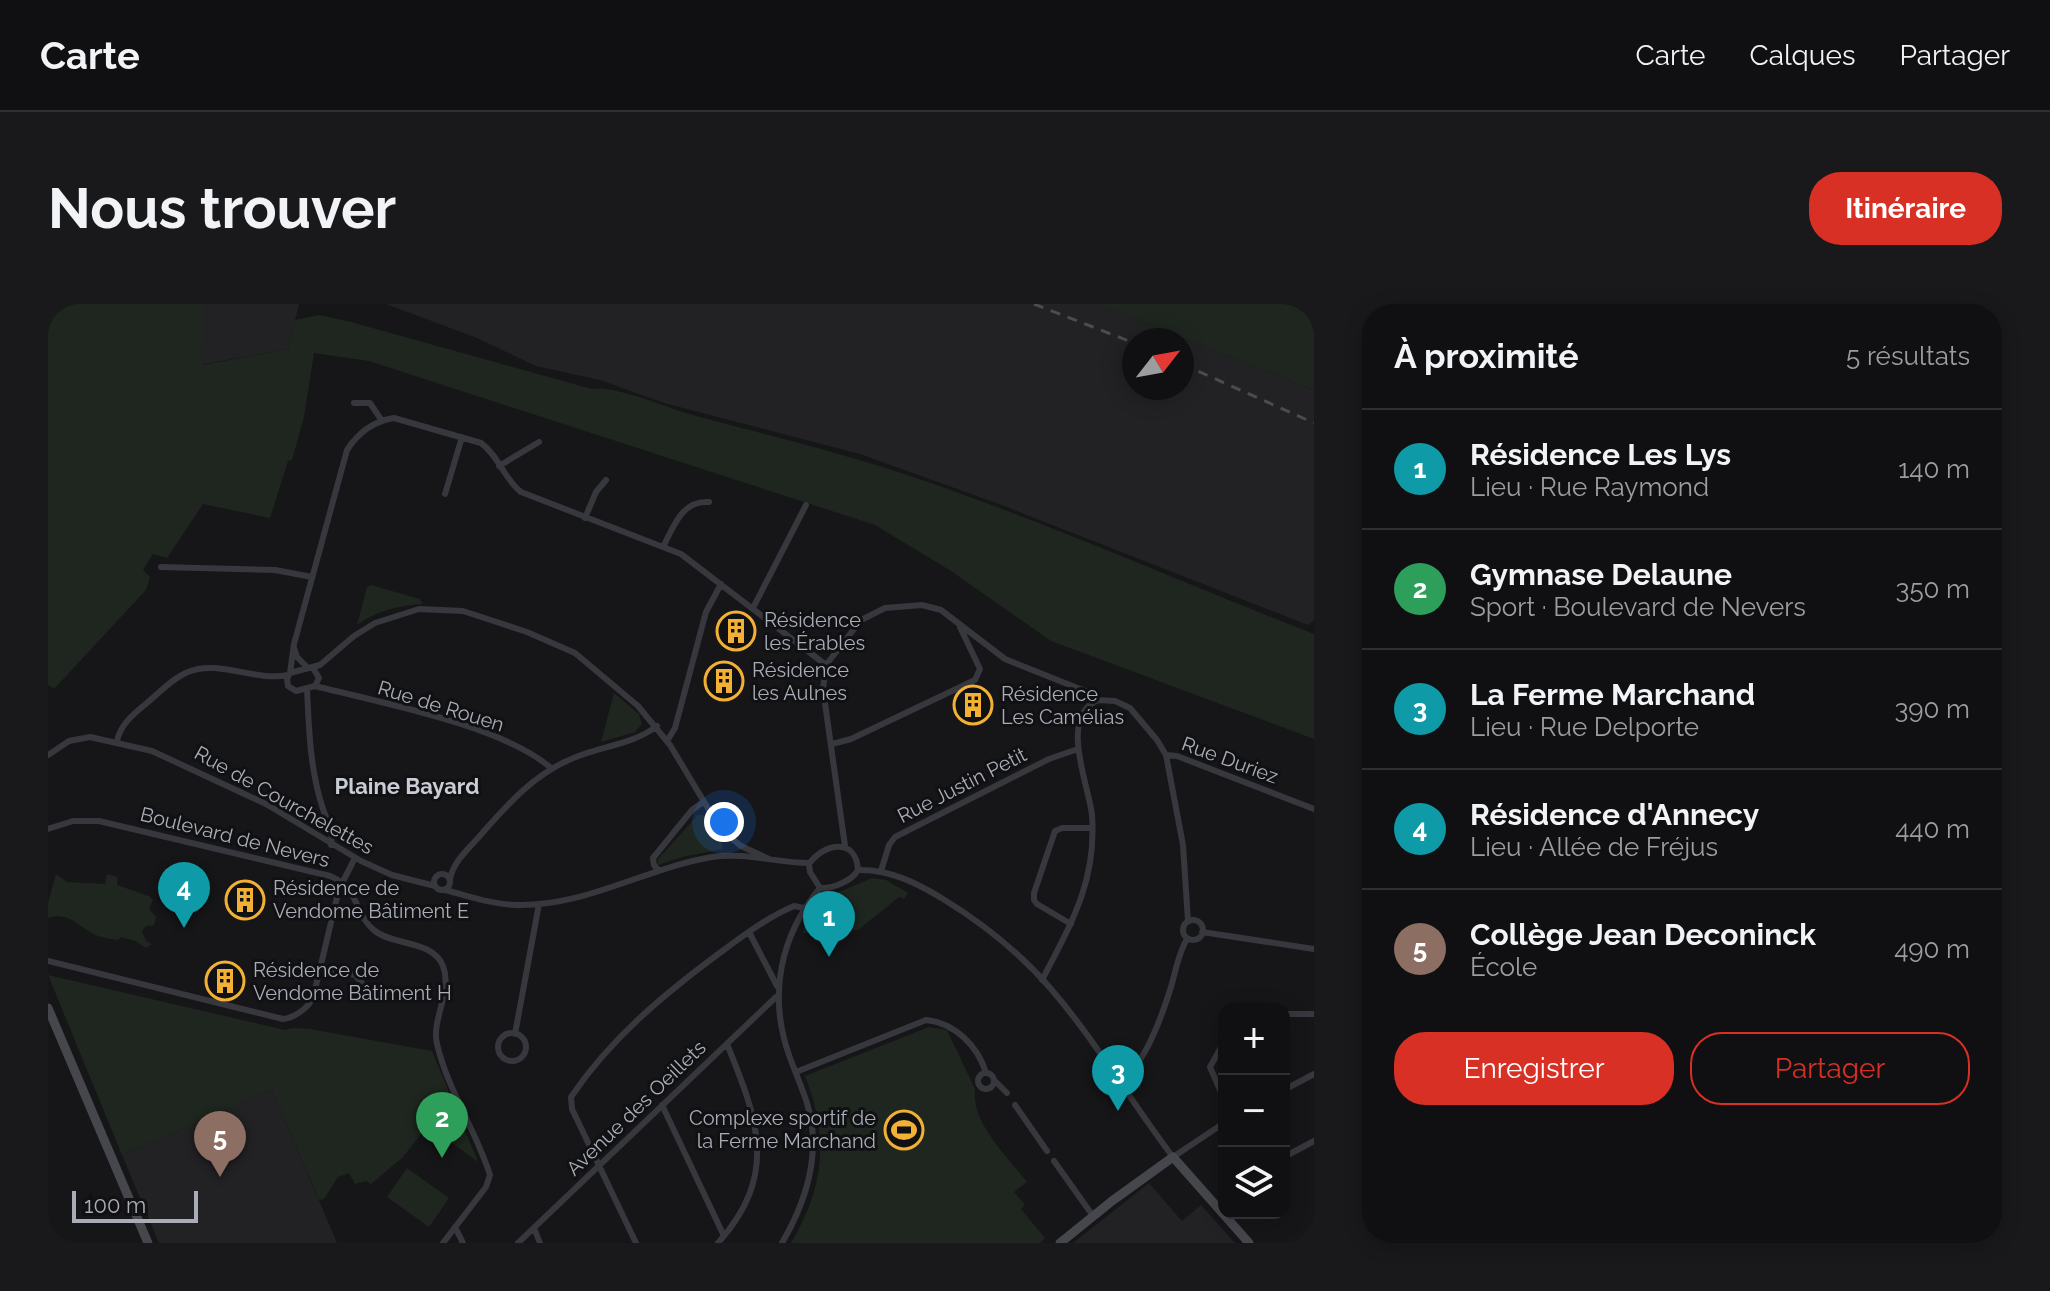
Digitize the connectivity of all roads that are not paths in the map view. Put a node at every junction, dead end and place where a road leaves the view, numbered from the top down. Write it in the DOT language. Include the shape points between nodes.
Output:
graph roads {
  1 [pos="354,403"];
  2 [pos="382,421"];
  3 [pos="462,437"];
  4 [pos="539,442"];
  5 [pos="499,466"];
  6 [pos="606,480"];
  7 [pos="445,494"];
  8 [pos="709,502"];
  9 [pos="806,505"];
  10 [pos="585,518"];
  11 [pos="663,547"];
  12 [pos="161,567"];
  13 [pos="312,577"];
  14 [pos="721,584"];
  15 [pos="753,608"];
  16 [pos="958,623"];
  17 [pos="294,644"];
  18 [pos="826,665"];
  19 [pos="310,667"];
  20 [pos="289,674"];
  21 [pos="315,686"];
  22 [pos="307,689"];
  23 [pos="1098,700"];
  24 [pos="657,726"];
  25 [pos="117,741"];
  26 [pos="667,741"];
  27 [pos="832,744"];
  28 [pos="1078,749"];
  29 [pos="48,755"];
  30 [pos="1166,755"];
  31 [pos="552,769"];
  32 [pos="703,802"];
  33 [pos="1314,809"];
  34 [pos="1092,828"];
  35 [pos="48,829"];
  36 [pos="331,845"];
  37 [pos="845,846"];
  38 [pos="463,854"];
  39 [pos="355,858"];
  40 [pos="769,859"];
  41 [pos="809,863"];
  42 [pos="858,870"];
  43 [pos="659,871"];
  44 [pos="881,871"];
  45 [pos="438,875"];
  46 [pos="450,879"];
  47 [pos="341,882"];
  48 [pos="435,886"];
  49 [pos="820,888"];
  50 [pos="445,890"];
  51 [pos="539,904"];
  52 [pos="804,908"];
  53 [pos="1188,921"];
  54 [pos="1071,924"];
  55 [pos="749,932"];
  56 [pos="1202,932"];
  57 [pos="1187,939"];
  58 [pos="1314,949"];
  59 [pos="48,961"];
  60 [pos="320,967"];
  61 [pos="1042,980"];
  62 [pos="362,983"];
  63 [pos="778,988"];
  64 [pos="777,996"];
  65 [pos="48,1008"];
  66 [pos="1290,1014"];
  67 [pos="1314,1014"];
  68 [pos="515,1034"];
  69 [pos="727,1044"];
  70 [pos="1218,1052"];
  71 [pos="796,1072"];
  72 [pos="986,1073"];
  73 [pos="1314,1074"];
  74 [pos="994,1080"];
  75 [pos="1120,1084"];
  76 [pos="1218,1084"];
  77 [pos="1290,1087"];
  78 [pos="1007,1093"];
  79 [pos="662,1105"];
  80 [pos="1015,1105"];
  81 [pos="1218,1129"];
  82 [pos="1314,1141"];
  83 [pos="1047,1151"];
  84 [pos="1290,1154"];
  85 [pos="1173,1157"];
  86 [pos="1054,1161"];
  87 [pos="599,1166"];
  88 [pos="1093,1216"];
  89 [pos="455,1227"];
  90 [pos="534,1228"];
  91 [pos="1314,1234"];
  92 [pos="722,1241"];
  93 [pos="148,1243"];
  94 [pos="443,1243"];
  95 [pos="463,1243"];
  96 [pos="518,1243"];
  97 [pos="540,1243"];
  98 [pos="636,1243"];
  99 [pos="782,1243"];
  100 [pos="1060,1243"];
  101 [pos="1249,1243"];
  102 [pos="1304,1243"];
  1 -- 2 [label="street" via="370,403"];
  2 -- 3 [label="street" via="398,418"];
  2 -- 13 [label="street" via="350,446"];
  3 -- 5 [label="street" via="484,445"];
  3 -- 7 [label="street"];
  4 -- 5 [label="street"];
  5 -- 10 [label="street" via="521,492"];
  6 -- 10 [label="street"];
  8 -- 11 [label="street" via="686,508"];
  9 -- 15 [label="street"];
  10 -- 11 [label="street"];
  11 -- 14 [label="street" via="691,560"];
  12 -- 13 [label="street" via="275,570"];
  13 -- 17 [label="street"];
  14 -- 15 [label="street"];
  14 -- 26 [label="street" via="708,607"];
  15 -- 18 [label="street"];
  16 -- 18 [label="street" via="925,605 872,612"];
  16 -- 23 [label="street" via="1001,657"];
  16 -- 27 [label="street" via="980,669 974,682 849,741"];
  17 -- 19 [label="street" via="297,657"];
  17 -- 20 [label="street"];
  18 -- 27 [label="street" via="823,689"];
  19 -- 20 [label="street"];
  19 -- 21 [label="street" via="319,678"];
  19 -- 24 [label="street" via="381,621 419,609 458,610 570,650"];
  20 -- 22 [label="street" via="291,689"];
  20 -- 25 [label="street" via="202,668 188,672 129,718"];
  21 -- 22 [label="street"];
  21 -- 31 [label="street, Rue de Rouen" via="472,728"];
  22 -- 36 [label="street" via="311,761"];
  23 -- 28 [label="street" via="1084,713"];
  23 -- 30 [label="street, Rue Duriez" via="1122,704 1135,713"];
  24 -- 26 [label="street"];
  24 -- 31 [label="street"];
  25 -- 29 [label="street, Rue de Courchelettes" via="78,738"];
  25 -- 36 [label="street, Rue de Courchelettes" via="196,769"];
  26 -- 32 [label="street"];
  27 -- 37 [label="street"];
  28 -- 34 [label="street"];
  28 -- 44 [label="street, Rue Justin Petit" via="895,837"];
  30 -- 33 [label="street, Rue Duriez"];
  30 -- 53 [label="street" via="1183,845"];
  31 -- 38 [label="street" via="514,798"];
  32 -- 40 [label="street" via="732,840"];
  32 -- 43 [label="street" via="653,858"];
  34 -- 54 [label="street" via="1088,878"];
  34 -- 54 [label="street" via="1055,831 1034,893 1037,904"];
  35 -- 47 [label="street, Boulevard de Nevers" via="73,821 99,821"];
  36 -- 39 [label="street, Rue de Courchelettes"];
  37 -- 41 [label="street"];
  37 -- 42 [label="street"];
  38 -- 45 [label="street"];
  38 -- 46 [label="street"];
  39 -- 47 [label="street"];
  39 -- 48 [label="street, Rue de Courchelettes"];
  40 -- 41 [label="street"];
  40 -- 43 [label="street" via="718,856"];
  41 -- 49 [label="street"];
  42 -- 44 [label="street"];
  42 -- 49 [label="street" via="830,888"];
  43 -- 51 [label="street" via="588,895"];
  44 -- 61 [label="street" via="919,885 971,917"];
  45 -- 46 [label="street"];
  45 -- 48 [label="street"];
  46 -- 50 [label="street"];
  47 -- 60 [label="street"];
  47 -- 89 [label="street, Boulevard de Nevers" via="372,929 427,950 442,964 445,979 436,1041 490,1177"];
  48 -- 50 [label="street"];
  49 -- 52 [label="street"];
  50 -- 51 [label="street" via="486,902"];
  51 -- 68 [label="street"];
  52 -- 55 [label="street" via="791,906"];
  52 -- 63 [label="street" via="785,950"];
  53 -- 56 [label="street" via="1198,922"];
  53 -- 57 [label="street" via="1183,930"];
  54 -- 61 [label="street"];
  55 -- 63 [label="street"];
  55 -- 87 [label="street" via="636,1019 572,1095 571,1107"];
  56 -- 57 [label="street" via="1197,939"];
  56 -- 58 [label="street"];
  57 -- 75 [label="street" via="1156,1027"];
  59 -- 60 [label="street" via="288,1019 310,1003"];
  60 -- 62 [label="street" via="356,975"];
  61 -- 75 [label="street"];
  63 -- 64 [label="street"];
  64 -- 69 [label="street, Avenue des Oeillets"];
  64 -- 71 [label="street"];
  65 -- 93 [label="street"];
  66 -- 67 [label="street"];
  68 -- 68 [label="street" via="499,1044 509,1061 525,1051 523,1039"];
  69 -- 79 [label="street, Avenue des Oeillets"];
  69 -- 92 [label="street" via="753,1114 759,1155 749,1197"];
  70 -- 76 [label="street" via="1210,1065"];
  71 -- 72 [label="street" via="926,1020 960,1033"];
  71 -- 99 [label="street" via="811,1120 813,1157 799,1210"];
  72 -- 74 [label="street"];
  72 -- 74 [label="street" via="978,1078 981,1088 989,1088"];
  73 -- 77 [label="street"];
  74 -- 78 [label="street"];
  75 -- 85 [label="street"];
  79 -- 87 [label="street, Avenue des Oeillets"];
  79 -- 92 [label="street"];
  80 -- 83 [label="street"];
  81 -- 85 [label="street"];
  82 -- 84 [label="street"];
  85 -- 88 [label="street"];
  85 -- 101 [label="street"];
  86 -- 88 [label="street"];
  87 -- 90 [label="street, Avenue des Oeillets"];
  87 -- 98 [label="street"];
  88 -- 100 [label="street"];
  89 -- 94 [label="street"];
  89 -- 95 [label="street"];
  90 -- 96 [label="street, Avenue des Oeillets"];
  90 -- 97 [label="street"];
  91 -- 102 [label="street"];
}
